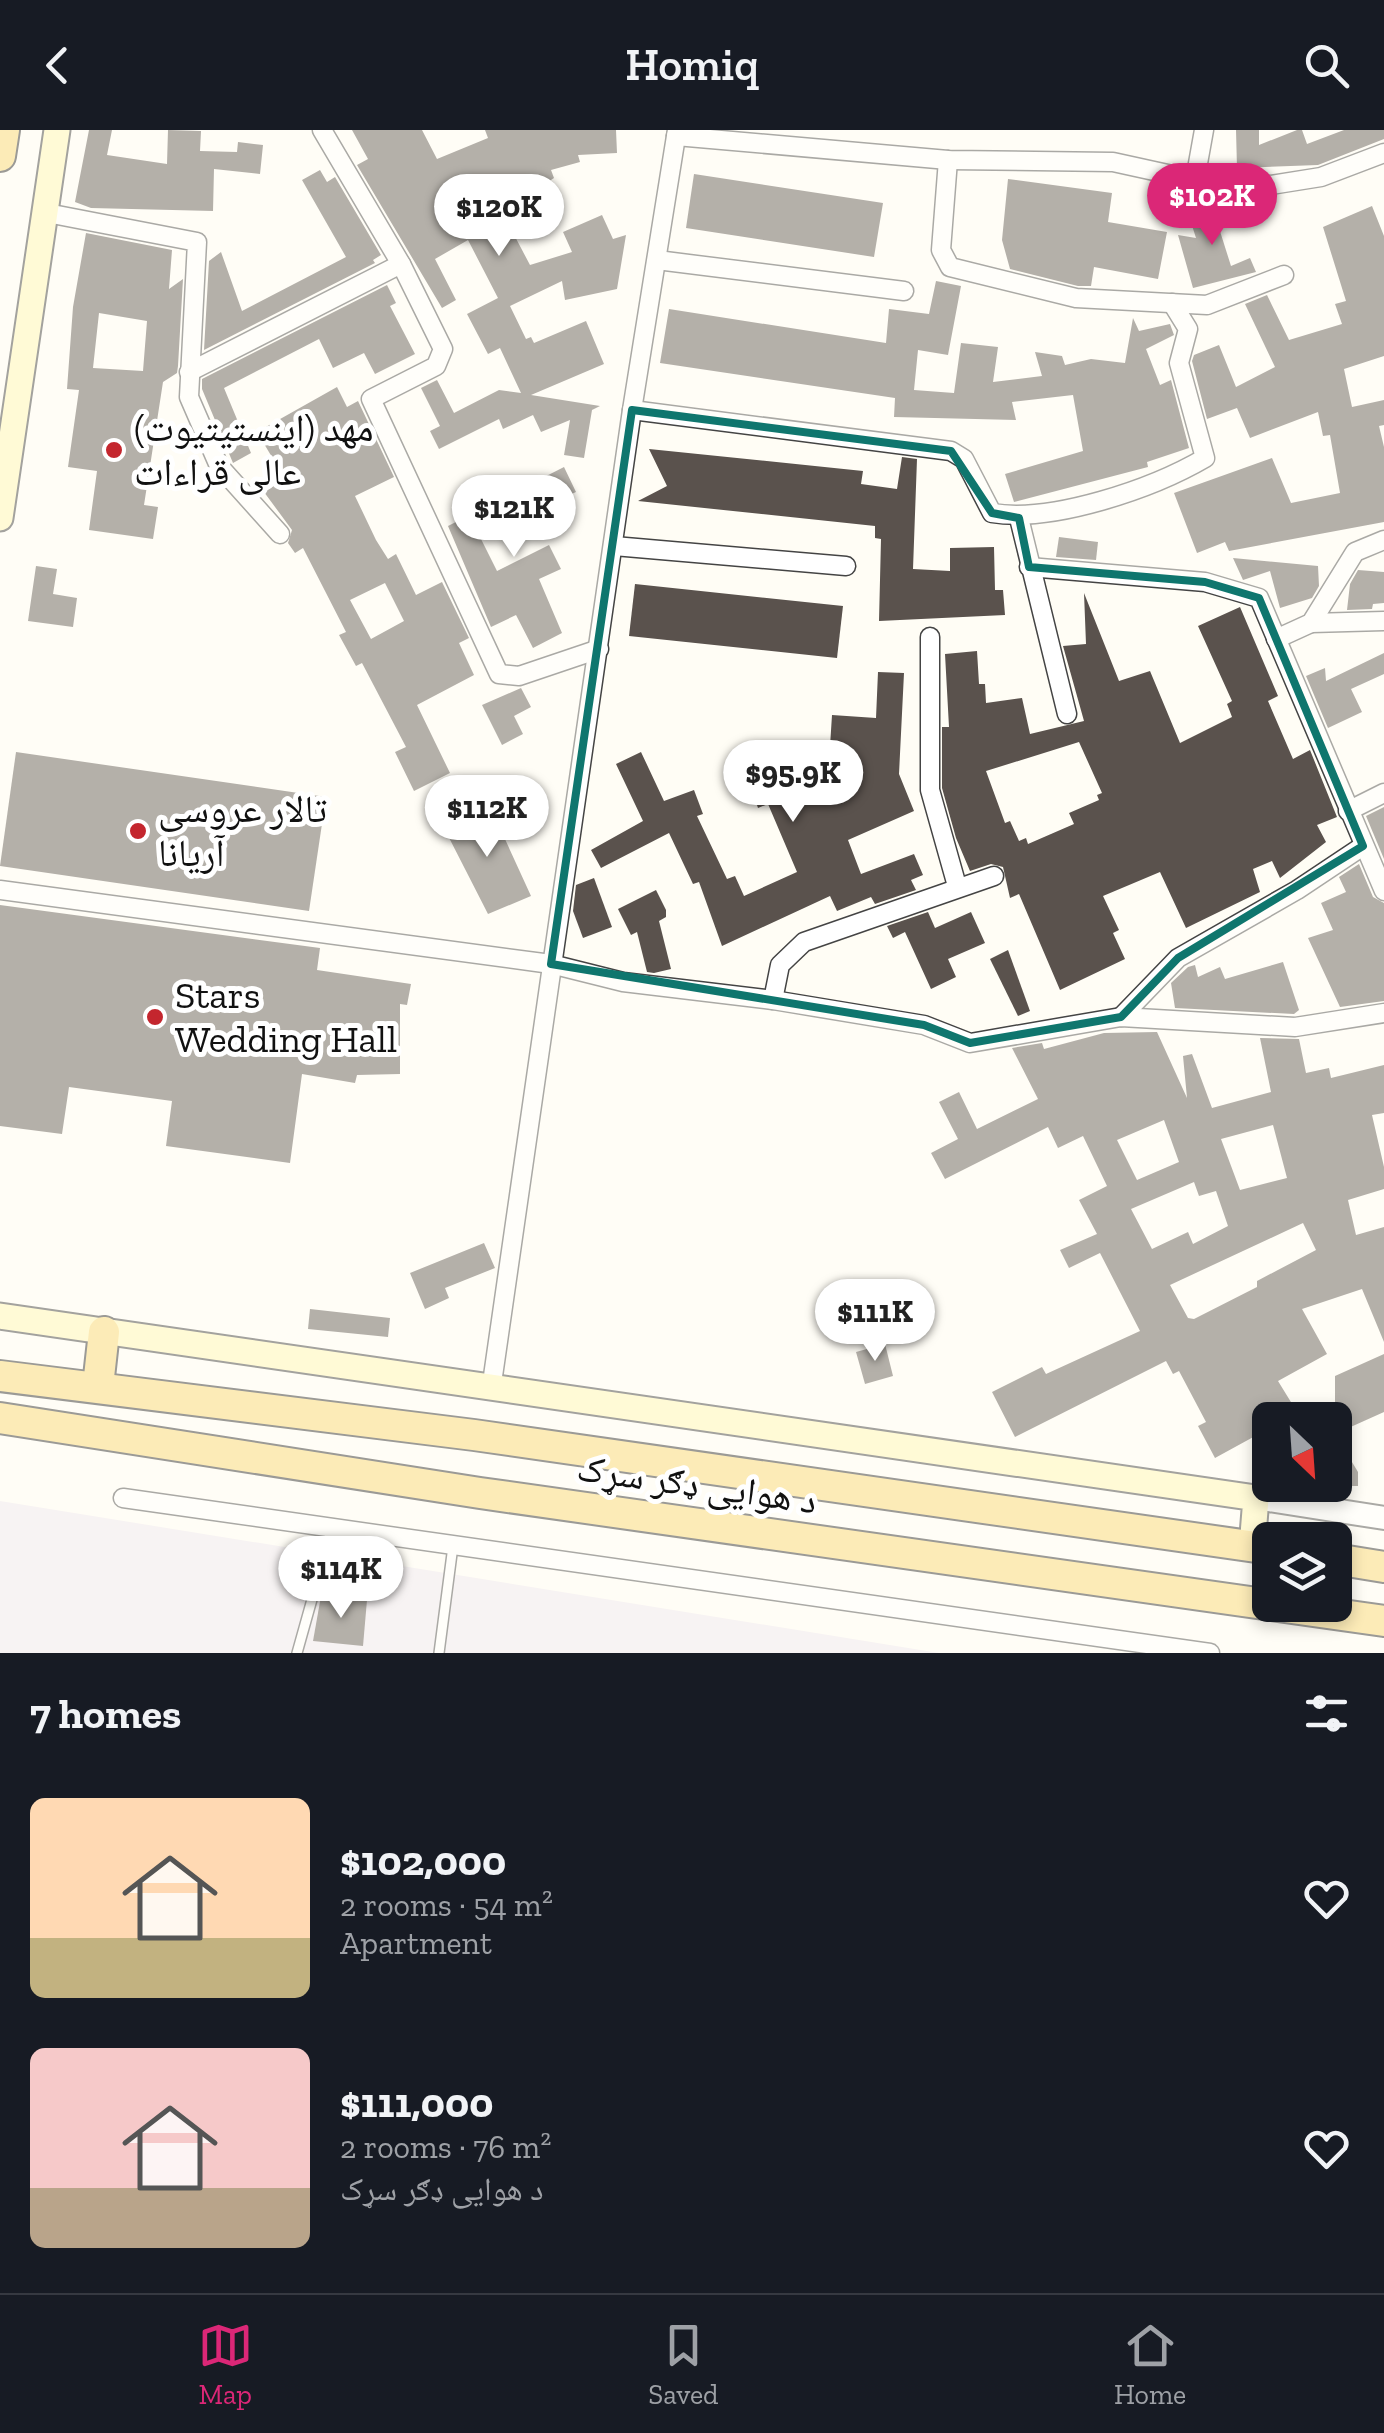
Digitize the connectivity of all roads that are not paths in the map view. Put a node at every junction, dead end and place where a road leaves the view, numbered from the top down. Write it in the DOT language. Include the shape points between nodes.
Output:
graph roads {
  1 [pos="4,130"];
  2 [pos="57,130"];
  3 [pos="322,130"];
  4 [pos="1204,130"];
  5 [pos="677,133"];
  6 [pos="0,156"];
  7 [pos="948,160"];
  8 [pos="1382,160"];
  9 [pos="1195,180"];
  10 [pos="47,213"];
  11 [pos="658,260"];
  12 [pos="400,264"];
  13 [pos="1284,274"];
  14 [pos="904,290"];
  15 [pos="1172,303"];
  16 [pos="189,372"];
  17 [pos="632,410"];
  18 [pos="0,518"];
  19 [pos="1019,518"];
  20 [pos="280,534"];
  21 [pos="1384,540"];
  22 [pos="614,546"];
  23 [pos="846,566"];
  24 [pos="1030,567"];
  25 [pos="1384,621"];
  26 [pos="1311,623"];
  27 [pos="930,636"];
  28 [pos="1276,639"];
  29 [pos="599,650"];
  30 [pos="1067,714"];
  31 [pos="1384,793"];
  32 [pos="1348,811"];
  33 [pos="1363,846"];
  34 [pos="994,876"];
  35 [pos="957,886"];
  36 [pos="0,890"];
  37 [pos="1384,891"];
  38 [pos="551,964"];
  39 [pos="774,1000"];
  40 [pos="1384,1013"];
  41 [pos="1121,1017"];
  42 [pos="0,1316"];
  43 [pos="104,1332"];
  44 [pos="0,1376"];
  45 [pos="98,1386"];
  46 [pos="490,1390"];
  47 [pos="0,1418"];
  48 [pos="1252,1497"];
  49 [pos="123,1498"];
  50 [pos="1282,1502"];
  51 [pos="1384,1518"];
  52 [pos="332,1528"];
  53 [pos="453,1546"];
  54 [pos="1252,1547"];
  55 [pos="1352,1562"];
  56 [pos="1384,1567"];
  57 [pos="1384,1621"];
  58 [pos="297,1653"];
  59 [pos="439,1653"];
  60 [pos="1210,1653"];
  1 -- 6 [label="main road"];
  2 -- 10 [label="main road"];
  3 -- 12 [label="street"];
  4 -- 9 [label="street"];
  5 -- 7 [label="street"];
  5 -- 11 [label="street"];
  7 -- 9 [label="street" via="1113,162"];
  7 -- 15 [label="street" via="942,250 950,267 1076,298"];
  8 -- 9 [label="street" via="1271,185"];
  10 -- 16 [label="street" via="197,242"];
  10 -- 18 [label="main road"];
  11 -- 14 [label="street"];
  11 -- 17 [label="street"];
  12 -- 16 [label="street"];
  12 -- 29 [label="street" via="443,357 371,399 499,674 520,676"];
  13 -- 15 [label="street" via="1207,306"];
  15 -- 19 [label="street" via="1188,330 1179,363 1205,458 1075,508"];
  16 -- 20 [label="street" via="189,397 219,466"];
  17 -- 19 [label="street" via="951,451 964,458 992,514"];
  17 -- 22 [label="street"];
  19 -- 24 [label="street"];
  21 -- 26 [label="street" via="1355,552"];
  22 -- 23 [label="street"];
  22 -- 29 [label="street"];
  24 -- 28 [label="street" via="1205,582 1259,598"];
  24 -- 30 [label="street"];
  25 -- 26 [label="street"];
  26 -- 28 [label="street"];
  27 -- 35 [label="street" via="930,790"];
  28 -- 32 [label="street"];
  29 -- 38 [label="street"];
  31 -- 32 [label="street"];
  32 -- 33 [label="street"];
  33 -- 37 [label="street"];
  33 -- 41 [label="street" via="1178,958"];
  34 -- 35 [label="street"];
  35 -- 39 [label="street" via="804,942 780,965"];
  36 -- 38 [label="street"];
  38 -- 39 [label="street" via="624,982"];
  38 -- 46 [label="street"];
  39 -- 41 [label="street" via="924,1026 970,1043"];
  40 -- 41 [label="street" via="1294,1026"];
  42 -- 43 [label="main road"];
  43 -- 45 [label="main road"];
  43 -- 46 [label="main road"];
  44 -- 45 [label="main road, د هوایی ډګر سړک"];
  45 -- 54 [label="main road, د هوایی ډګر سړک"];
  46 -- 48 [label="main road"];
  47 -- 57 [label="main road, د هوایی ډګر سړک"];
  49 -- 52 [label="street"];
  50 -- 51 [label="street"];
  52 -- 53 [label="street"];
  52 -- 58 [label="lane"];
  53 -- 59 [label="lane"];
  53 -- 60 [label="street"];
  55 -- 56 [label="main road"];
}
